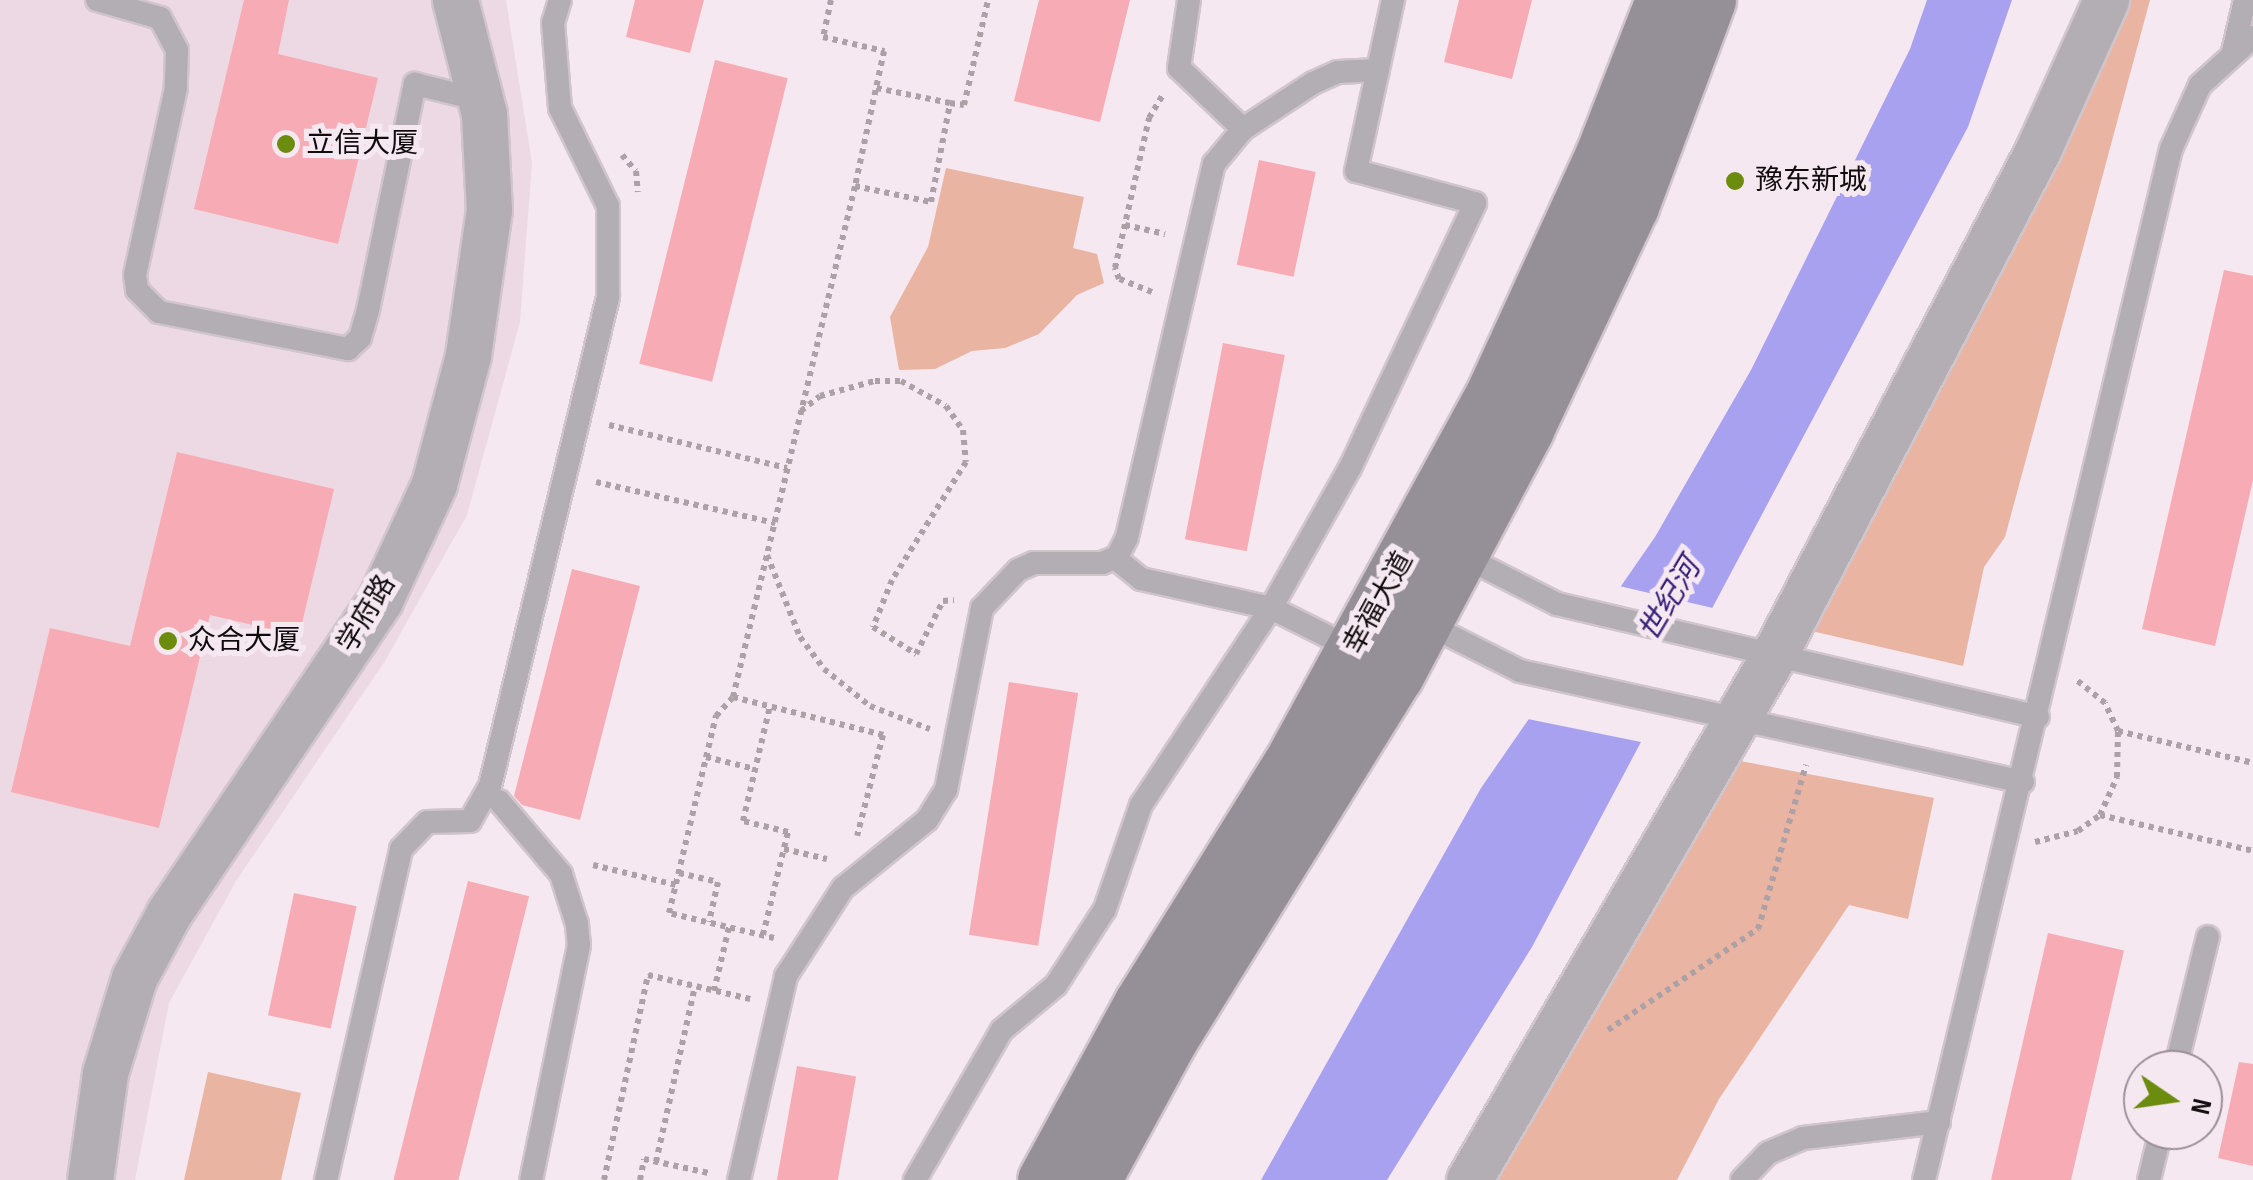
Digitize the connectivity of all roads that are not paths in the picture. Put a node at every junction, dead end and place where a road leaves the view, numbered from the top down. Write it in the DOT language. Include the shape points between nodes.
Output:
graph roads {
  1 [pos="98,0"];
  2 [pos="455,0"];
  3 [pos="560,0"];
  4 [pos="1189,0"];
  5 [pos="1393,0"];
  6 [pos="1663,0"];
  7 [pos="1708,0"];
  8 [pos="2106,0"];
  9 [pos="2246,0"];
  10 [pos="2253,37"];
  11 [pos="2233,52"];
  12 [pos="1378,70"];
  13 [pos="481,100"];
  14 [pos="1243,129"];
  15 [pos="1439,543"];
  16 [pos="1115,558"];
  17 [pos="1271,608"];
  18 [pos="1402,612"];
  19 [pos="1770,654"];
  20 [pos="1375,662"];
  21 [pos="2038,717"];
  22 [pos="1738,720"];
  23 [pos="2023,782"];
  24 [pos="498,801"];
  25 [pos="2208,937"];
  26 [pos="2181,1050"];
  27 [pos="1938,1122"];
  28 [pos="2156,1150"];
  29 [pos="90,1180"];
  30 [pos="326,1180"];
  31 [pos="531,1180"];
  32 [pos="739,1180"];
  33 [pos="915,1180"];
  34 [pos="1045,1180"];
  35 [pos="1093,1180"];
  36 [pos="1469,1180"];
  37 [pos="1742,1180"];
  38 [pos="1924,1180"];
  39 [pos="2148,1180"];
  1 -- 13 [label="lane" via="160,18 178,50 176,88 135,275 146,302 159,312 348,349 360,338 368,310 416,84"];
  2 -- 13 [label="street, 学府路"];
  3 -- 30 [label="lane" via="554,23 560,108 608,206 608,296 490,786 470,821 427,822 401,849"];
  4 -- 14 [label="lane" via="1178,68"];
  5 -- 12 [label="lane"];
  6 -- 15 [label="main road, 幸福大道" via="1495,390"];
  7 -- 15 [label="main road, 幸福大道" via="1631,206"];
  8 -- 19 [label="street" via="2038,150"];
  9 -- 11 [label="lane"];
  10 -- 11 [label="lane"];
  11 -- 21 [label="lane" via="2200,85 2171,149"];
  12 -- 14 [label="lane" via="1338,72"];
  12 -- 17 [label="lane" via="1356,171 1475,203 1350,468"];
  13 -- 29 [label="street, 学府路" via="488,210 468,354 434,484 380,600 169,913 134,978 106,1073"];
  14 -- 16 [label="lane" via="1214,164 1126,537"];
  15 -- 18 [label="main road, 幸福大道"];
  15 -- 19 [label="lane" via="1579,610"];
  16 -- 17 [label="lane" via="1142,580"];
  16 -- 32 [label="lane" via="1034,563 995,589 982,608 946,790 928,820 843,888 786,976"];
  17 -- 20 [label="lane"];
  17 -- 33 [label="lane" via="1142,806 1105,909 1056,985 1002,1030"];
  18 -- 20 [label="main road, 幸福大道"];
  18 -- 22 [label="lane" via="1520,672"];
  19 -- 21 [label="lane"];
  19 -- 22 [label="street"];
  20 -- 34 [label="main road, 幸福大道" via="1142,1004"];
  20 -- 35 [label="main road, 幸福大道"];
  21 -- 23 [label="lane"];
  22 -- 23 [label="lane"];
  22 -- 36 [label="street"];
  23 -- 27 [label="lane"];
  24 -- 31 [label="lane" via="548,854 573,898 579,945"];
  25 -- 26 [label="lane"];
  27 -- 37 [label="lane" via="1803,1138 1768,1153"];
  27 -- 38 [label="lane"];
  28 -- 39 [label="lane"];
}
